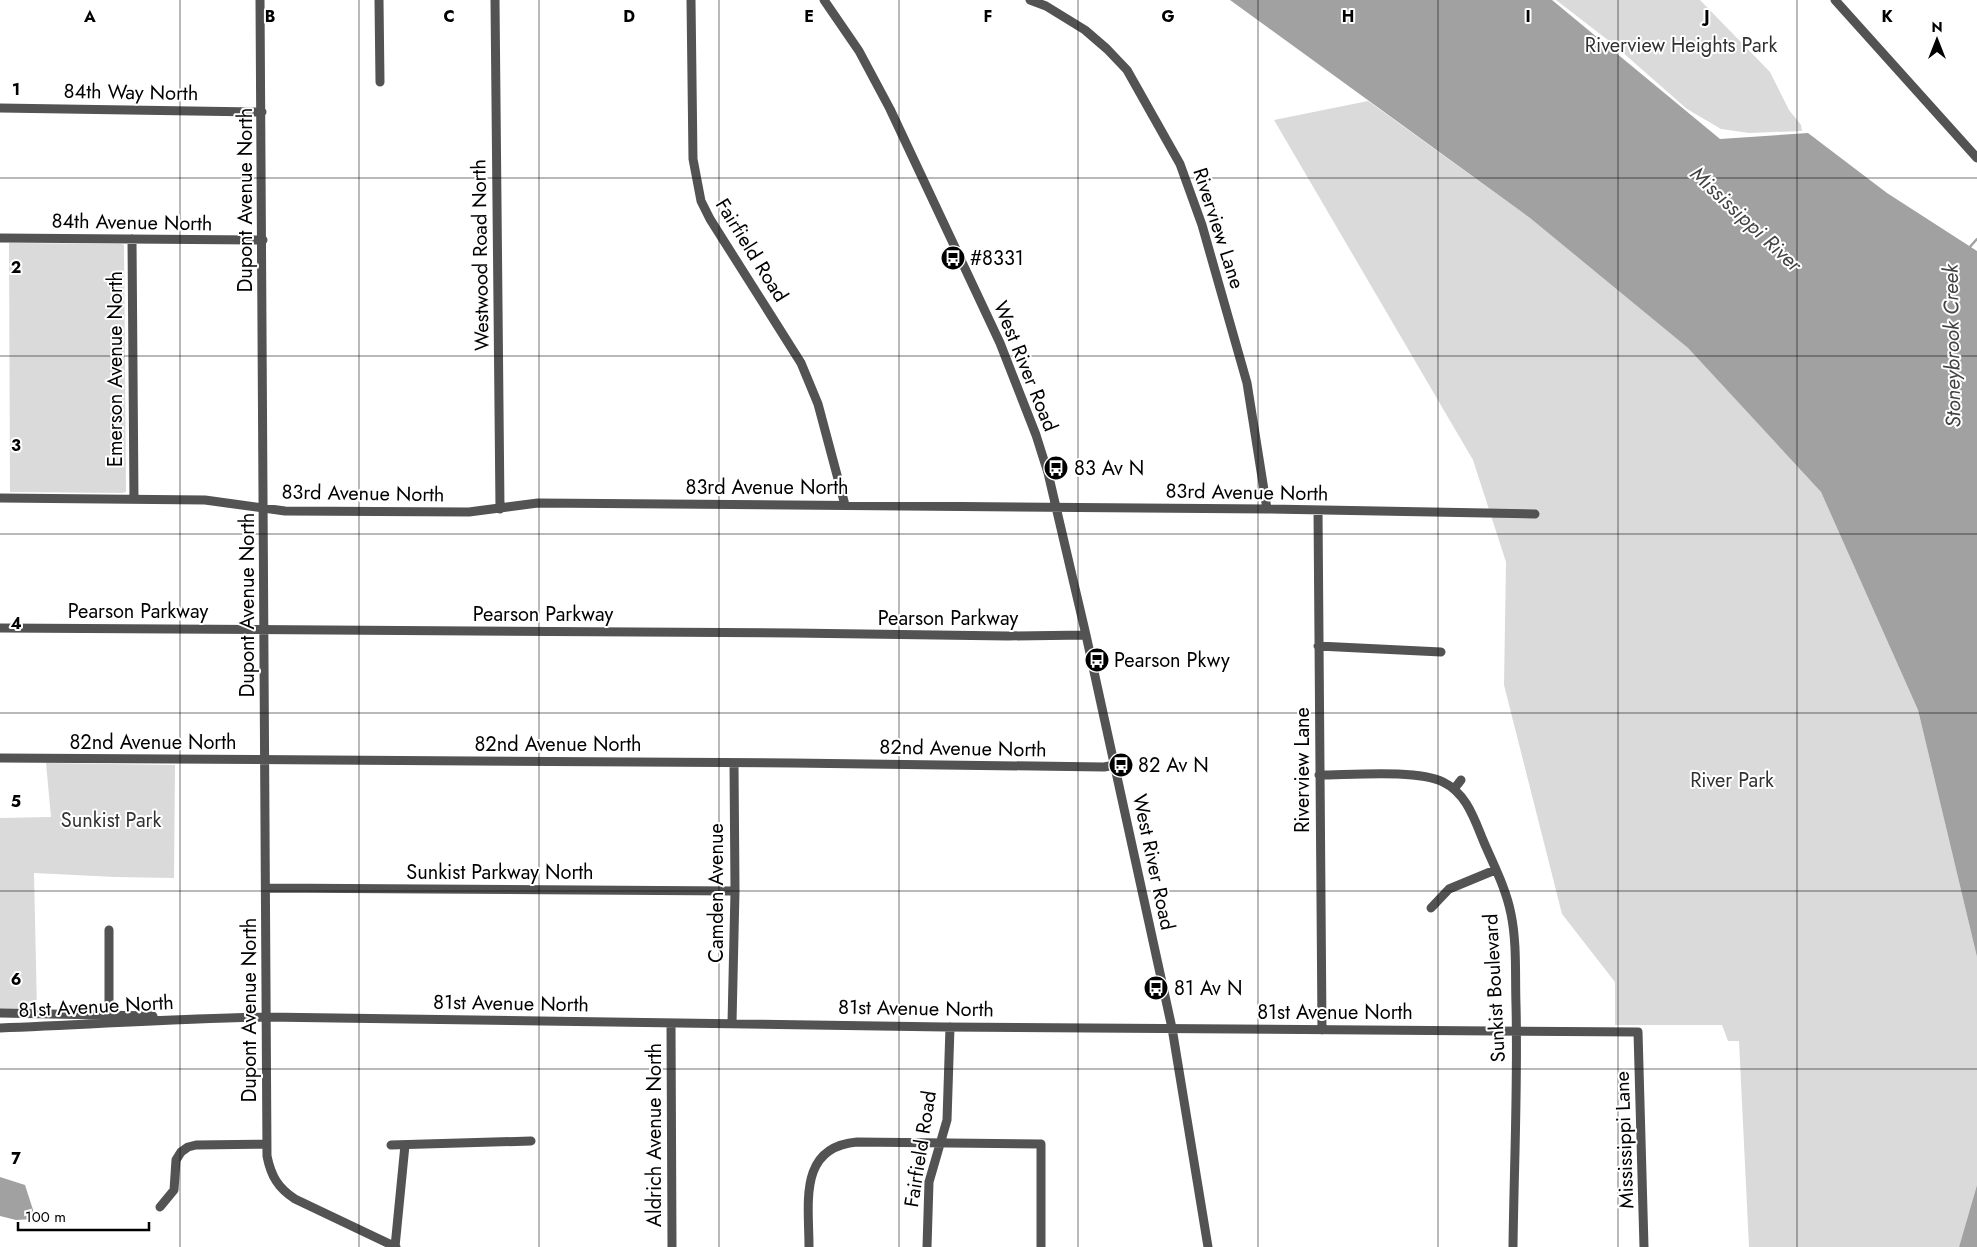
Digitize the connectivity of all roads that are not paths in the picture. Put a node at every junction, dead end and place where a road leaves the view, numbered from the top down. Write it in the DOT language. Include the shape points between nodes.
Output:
graph roads {
  1 [pos="260,0"];
  2 [pos="380,0"];
  3 [pos="495,0"];
  4 [pos="691,0"];
  5 [pos="824,0"];
  6 [pos="1030,0"];
  7 [pos="1835,0"];
  8 [pos="380,82"];
  9 [pos="0,108"];
  10 [pos="262,112"];
  11 [pos="1975,153"];
  12 [pos="0,238"];
  13 [pos="132,239"];
  14 [pos="263,240"];
  15 [pos="0,498"];
  16 [pos="134,499"];
  17 [pos="845,505"];
  18 [pos="1056,507"];
  19 [pos="264,509"];
  20 [pos="500,509"];
  21 [pos="1267,509"];
  22 [pos="1318,510"];
  23 [pos="1535,514"];
  24 [pos="0,628"];
  25 [pos="264,630"];
  26 [pos="1086,635"];
  27 [pos="1318,646"];
  28 [pos="1442,652"];
  29 [pos="0,758"];
  30 [pos="265,760"];
  31 [pos="734,763"];
  32 [pos="1115,765"];
  33 [pos="1319,775"];
  34 [pos="1461,780"];
  35 [pos="1454,789"];
  36 [pos="1495,870"];
  37 [pos="266,888"];
  38 [pos="734,891"];
  39 [pos="1431,908"];
  40 [pos="109,930"];
  41 [pos="0,1013"];
  42 [pos="109,1014"];
  43 [pos="266,1017"];
  44 [pos="193,1018"];
  45 [pos="671,1023"];
  46 [pos="732,1023"];
  47 [pos="110,1024"];
  48 [pos="950,1027"];
  49 [pos="0,1028"];
  50 [pos="1172,1028"];
  51 [pos="1322,1030"];
  52 [pos="1516,1031"];
  53 [pos="1638,1032"];
  54 [pos="532,1141"];
  55 [pos="941,1143"];
  56 [pos="267,1144"];
  57 [pos="391,1145"];
  58 [pos="405,1145"];
  59 [pos="160,1207"];
  60 [pos="395,1247"];
  61 [pos="672,1247"];
  62 [pos="809,1247"];
  63 [pos="927,1247"];
  64 [pos="1041,1247"];
  65 [pos="1208,1247"];
  66 [pos="1513,1247"];
  67 [pos="1644,1247"];
  1 -- 10 [label="street, Dupont Avenue North"];
  2 -- 8 [label="street"];
  3 -- 20 [label="street, Westwood Road North"];
  4 -- 17 [label="street, Fairfield Road" via="692,159 701,201 801,363 818,404"];
  5 -- 18 [label="street, West River Road" via="859,51 890,109 1000,343 1032,422"];
  6 -- 21 [label="street, Riverview Lane" via="1085,30 1127,70 1180,164 1202,225 1247,382"];
  7 -- 11 [label="street"];
  9 -- 10 [label="street, 84th Way North"];
  10 -- 14 [label="street, Dupont Avenue North"];
  12 -- 13 [label="street, 84th Avenue North"];
  13 -- 14 [label="street, 84th Avenue North"];
  13 -- 16 [label="street, Emerson Avenue North"];
  14 -- 19 [label="street, Dupont Avenue North"];
  15 -- 16 [label="street, 83rd Avenue North"];
  16 -- 19 [label="street, 83rd Avenue North" via="205,500"];
  17 -- 18 [label="street, 83rd Avenue North"];
  17 -- 20 [label="street, 83rd Avenue North" via="538,503"];
  18 -- 21 [label="street, 83rd Avenue North"];
  18 -- 26 [label="street, West River Road"];
  19 -- 20 [label="street, 83rd Avenue North" via="459,512"];
  19 -- 25 [label="street, Dupont Avenue North"];
  21 -- 22 [label="street, 83rd Avenue North"];
  22 -- 23 [label="street, 83rd Avenue North"];
  22 -- 27 [label="street, Riverview Lane"];
  24 -- 25 [label="street, Pearson Parkway"];
  25 -- 26 [label="street, Pearson Parkway"];
  25 -- 30 [label="street, Dupont Avenue North"];
  26 -- 32 [label="street, West River Road"];
  27 -- 28 [label="street"];
  27 -- 33 [label="street, Riverview Lane"];
  29 -- 30 [label="street, 82nd Avenue North"];
  30 -- 31 [label="street, 82nd Avenue North"];
  30 -- 37 [label="street, Dupont Avenue North"];
  31 -- 32 [label="street, 82nd Avenue North"];
  31 -- 38 [label="street, Camden Avenue"];
  32 -- 50 [label="street, West River Road"];
  33 -- 35 [label="street, Sunkist Boulevard" via="1413,775 1443,782"];
  33 -- 51 [label="street, Riverview Lane"];
  34 -- 35 [label="street"];
  35 -- 36 [label="street, Sunkist Boulevard" via="1470,809"];
  36 -- 39 [label="street" via="1448,889"];
  36 -- 52 [label="street, Sunkist Boulevard" via="1506,897 1513,931"];
  37 -- 38 [label="street, Sunkist Parkway North"];
  37 -- 43 [label="street, Dupont Avenue North"];
  38 -- 46 [label="street, Camden Avenue"];
  40 -- 42 [label="street"];
  41 -- 42 [label="street, 81st Avenue North"];
  42 -- 44 [label="street, 81st Avenue North"];
  42 -- 47 [label="street"];
  43 -- 44 [label="street, 81st Avenue North"];
  43 -- 45 [label="street, 81st Avenue North"];
  43 -- 56 [label="street, Dupont Avenue North"];
  44 -- 47 [label="street, 81st Avenue North"];
  45 -- 46 [label="street, 81st Avenue North"];
  45 -- 61 [label="street, Aldrich Avenue North"];
  46 -- 48 [label="street, 81st Avenue North"];
  47 -- 49 [label="street, 81st Avenue North"];
  48 -- 50 [label="street, 81st Avenue North"];
  48 -- 55 [label="street, Fairfield Road" via="948,1111"];
  50 -- 51 [label="street, 81st Avenue North"];
  50 -- 65 [label="street, West River Road"];
  51 -- 52 [label="street, 81st Avenue North"];
  52 -- 53 [label="street, 81st Avenue North"];
  52 -- 66 [label="street, Sunkist Boulevard"];
  53 -- 67 [label="street, Mississippi Lane"];
  54 -- 58 [label="street"];
  55 -- 62 [label="street" via="845,1143 823,1155 810,1178"];
  55 -- 63 [label="street, Fairfield Road" via="929,1182"];
  55 -- 64 [label="street" via="1041,1144"];
  56 -- 59 [label="street" via="196,1145 181,1152 176,1160 174,1190"];
  56 -- 60 [label="street, Dupont Avenue North" via="270,1169 284,1192"];
  57 -- 58 [label="street"];
  58 -- 60 [label="street"];
}
